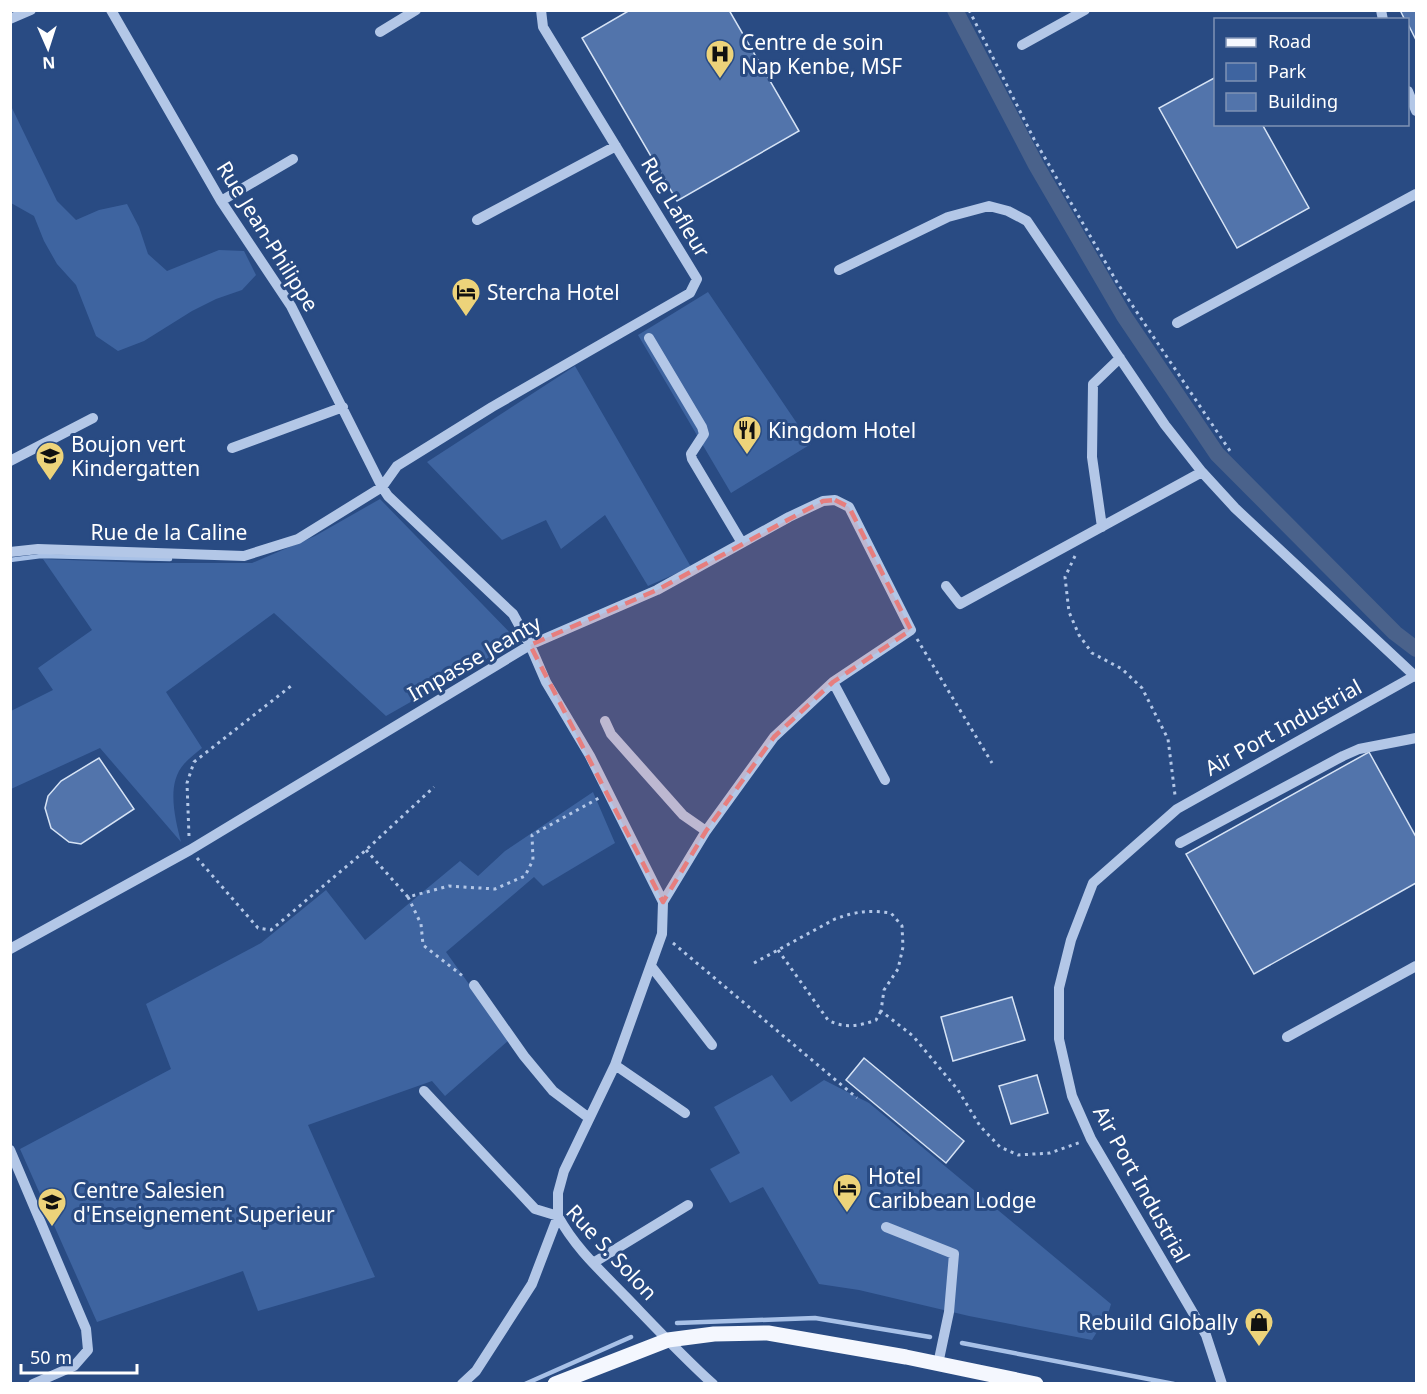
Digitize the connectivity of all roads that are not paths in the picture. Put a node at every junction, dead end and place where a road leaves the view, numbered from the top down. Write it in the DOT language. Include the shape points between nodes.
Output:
graph roads {
  1 [pos="31,10"];
  2 [pos="111,10"];
  3 [pos="416,10"];
  4 [pos="541,10"];
  5 [pos="1085,10"];
  6 [pos="10,19"];
  7 [pos="380,32"];
  8 [pos="1022,45"];
  9 [pos="1409,95"];
  10 [pos="1416,111"];
  11 [pos="616,146"];
  12 [pos="293,159"];
  13 [pos="1416,194"];
  14 [pos="221,201"];
  15 [pos="477,220"];
  16 [pos="839,270"];
  17 [pos="1177,323"];
  18 [pos="649,338"];
  19 [pos="1120,358"];
  20 [pos="343,407"];
  21 [pos="93,418"];
  22 [pos="232,448"];
  23 [pos="10,461"];
  24 [pos="1202,472"];
  25 [pos="382,487"];
  26 [pos="1102,527"];
  27 [pos="742,543"];
  28 [pos="10,552"];
  29 [pos="946,586"];
  30 [pos="530,645"];
  31 [pos="1416,676"];
  32 [pos="832,682"];
  33 [pos="605,722"];
  34 [pos="1416,738"];
  35 [pos="885,780"];
  36 [pos="706,831"];
  37 [pos="1179,843"];
  38 [pos="663,902"];
  39 [pos="10,949"];
  40 [pos="651,966"];
  41 [pos="1416,966"];
  42 [pos="474,985"];
  43 [pos="1287,1037"];
  44 [pos="712,1045"];
  45 [pos="615,1065"];
  46 [pos="424,1091"];
  47 [pos="685,1113"];
  48 [pos="589,1118"];
  49 [pos="10,1150"];
  50 [pos="688,1206"];
  51 [pos="558,1216"];
  52 [pos="886,1227"];
  53 [pos="593,1263"];
  54 [pos="668,1340"];
  55 [pos="938,1364"];
  56 [pos="33,1383"];
  57 [pos="462,1383"];
  58 [pos="555,1383"];
  59 [pos="713,1383"];
  60 [pos="1036,1383"];
  61 [pos="1222,1383"];
  1 -- 6 [label="street"];
  2 -- 14 [label="street, Rue Jean-Philippe"];
  3 -- 7 [label="street"];
  4 -- 11 [label="street, Rue Lafleur" via="543,27"];
  5 -- 8 [label="street"];
  9 -- 10 [label="street"];
  11 -- 15 [label="street"];
  11 -- 25 [label="street, Rue Lafleur" via="697,279 690,293 397,466"];
  12 -- 14 [label="street"];
  13 -- 17 [label="street"];
  14 -- 20 [label="street, Rue Jean-Philippe" via="291,306"];
  16 -- 19 [label="street" via="948,217 989,206 1008,211 1027,221"];
  18 -- 27 [label="street" via="702,427 704,434 691,454 692,459"];
  19 -- 24 [label="street"];
  19 -- 26 [label="street" via="1093,384 1092,457"];
  20 -- 22 [label="street"];
  20 -- 25 [label="street, Rue Jean-Philippe"];
  21 -- 23 [label="street"];
  24 -- 26 [label="street"];
  24 -- 31 [label="street" via="1235,508"];
  25 -- 28 [label="street, Rue de la Caline" via="298,539 244,556 38,549"];
  25 -- 30 [label="street, Rue Jean-Philippe" via="513,614"];
  26 -- 29 [label="street" via="960,604"];
  27 -- 30 [label="street, Impasse Jeanty" via="657,590"];
  27 -- 32 [label="street, Impasse Jeanty" via="823,501 835,500 849,507 911,630"];
  30 -- 38 [label="street, Rue Jean-Philippe"];
  30 -- 39 [label="street, Impasse Jeanty" via="190,850"];
  31 -- 61 [label="street, Air Port Industrial" via="1177,809 1094,883 1071,940 1059,988 1059,1039 1072,1096 1091,1139 1206,1335"];
  32 -- 35 [label="street"];
  32 -- 36 [label="street" via="774,737"];
  33 -- 36 [label="street" via="611,734 683,815"];
  34 -- 37 [label="street" via="1343,756"];
  36 -- 38 [label="street"];
  38 -- 40 [label="street" via="662,934"];
  40 -- 44 [label="street"];
  40 -- 45 [label="street"];
  41 -- 43 [label="street"];
  42 -- 48 [label="street" via="553,1091"];
  45 -- 47 [label="street"];
  45 -- 48 [label="street"];
  46 -- 51 [label="street, Rue S. Solon" via="535,1209"];
  48 -- 51 [label="street" via="564,1171 558,1193"];
  49 -- 56 [label="street" via="86,1329 88,1350 74,1366"];
  50 -- 53 [label="street"];
  51 -- 53 [label="street, Rue S. Solon" via="569,1237"];
  51 -- 57 [label="street" via="532,1284 476,1371"];
  52 -- 55 [label="street" via="954,1254 949,1312"];
  53 -- 54 [label="street, Rue S. Solon"];
  54 -- 55 [label="main road" via="768,1333"];
  54 -- 58 [label="main road"];
  54 -- 59 [label="street, Rue S. Solon"];
  55 -- 60 [label="main road"];
}
